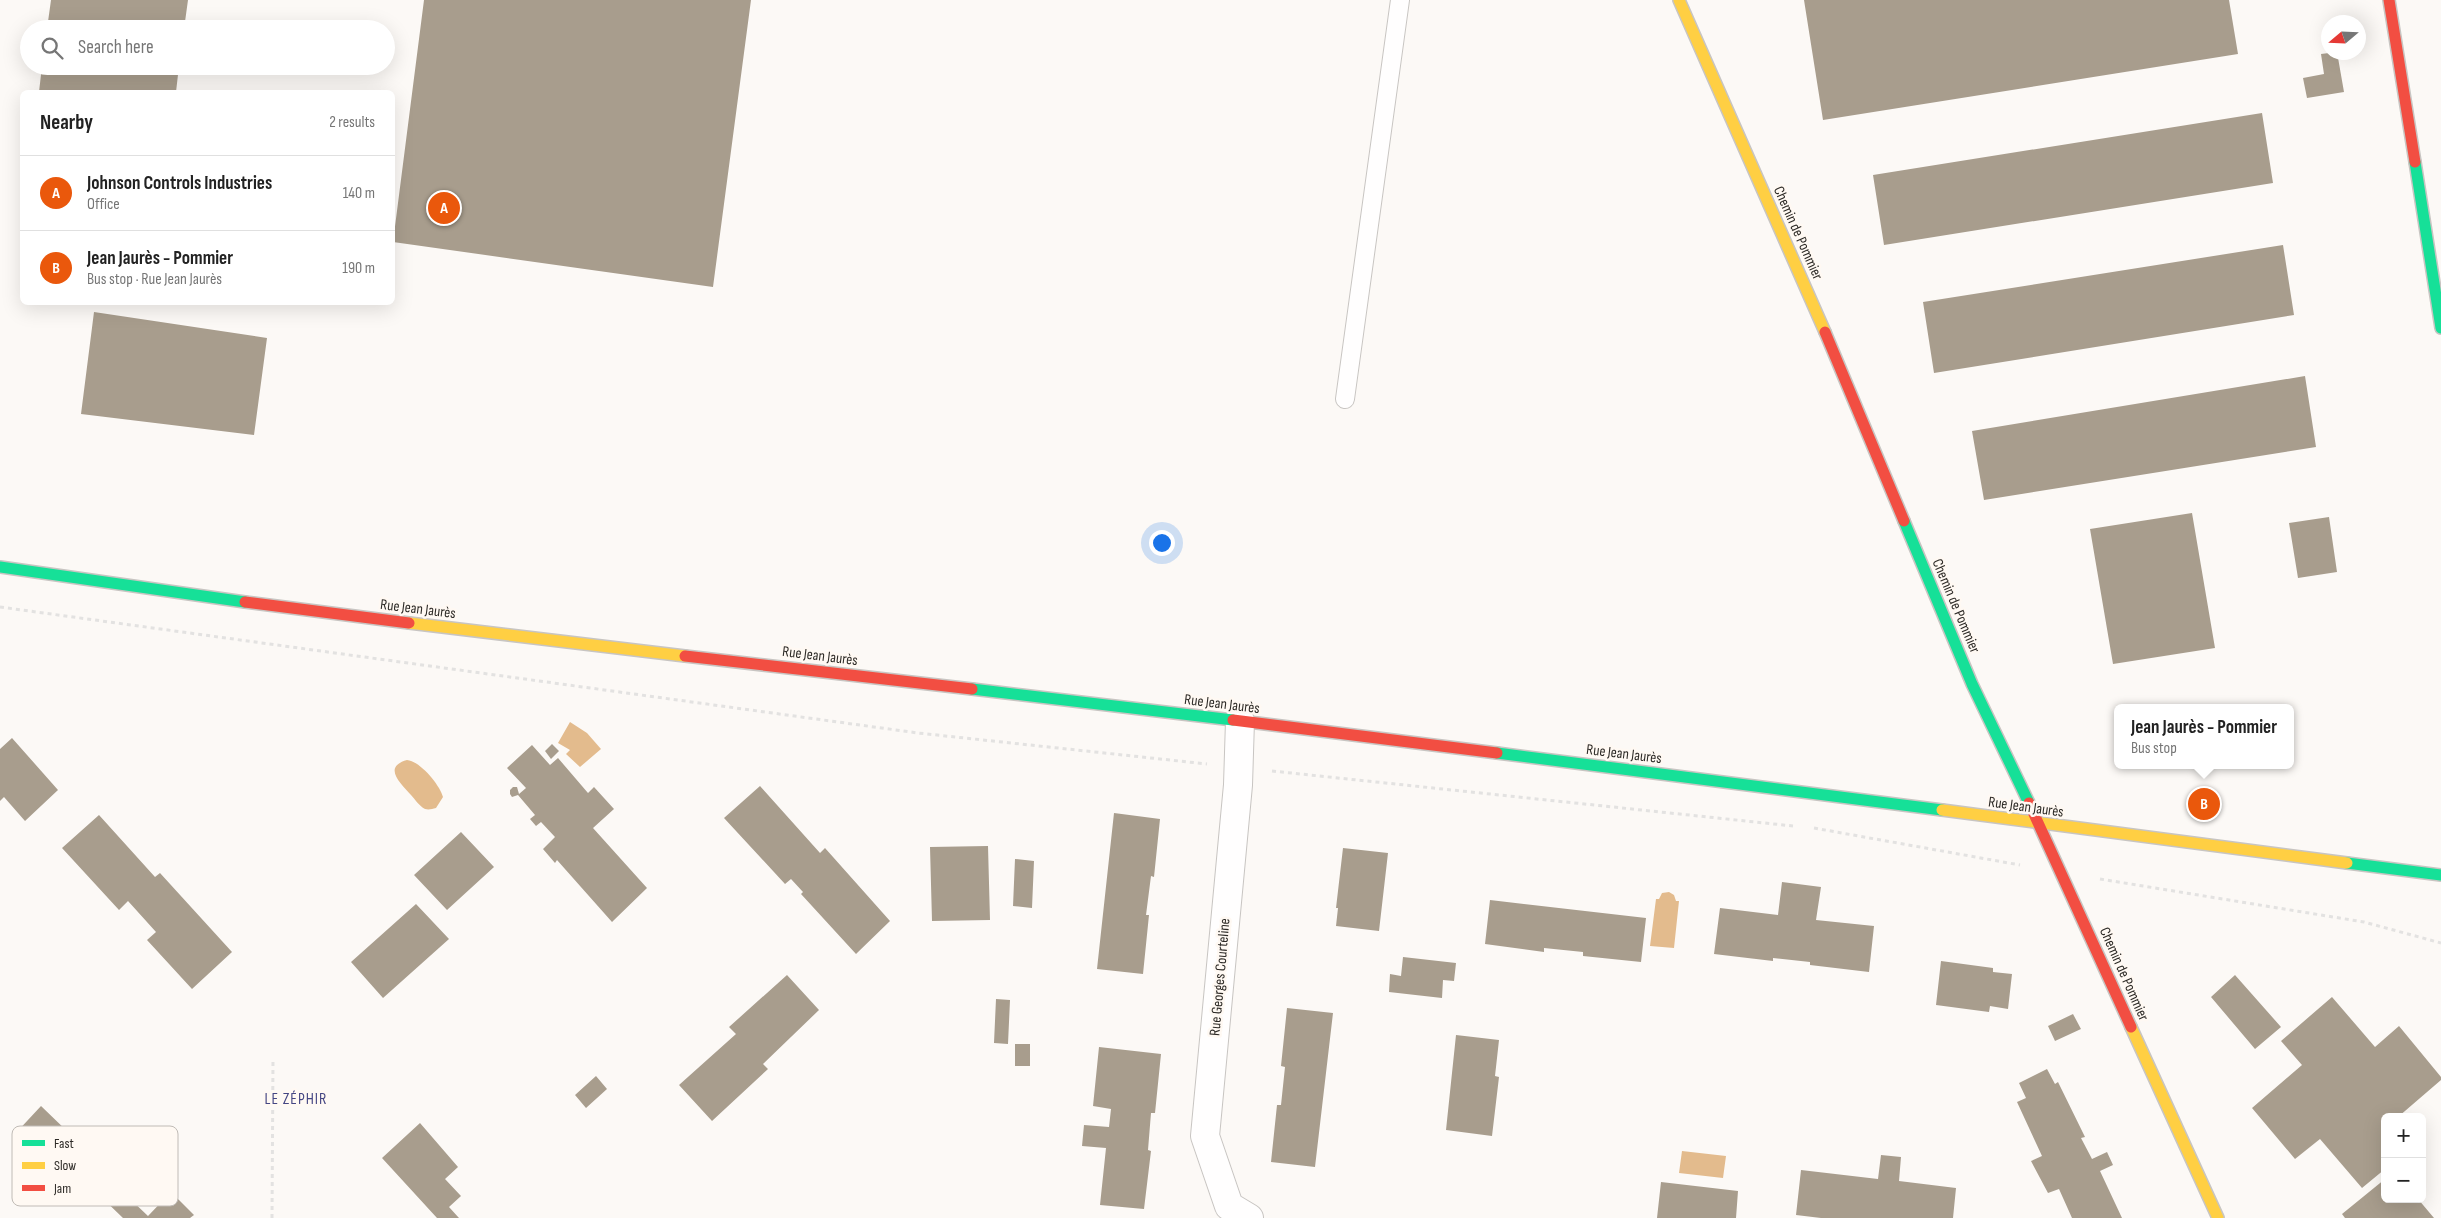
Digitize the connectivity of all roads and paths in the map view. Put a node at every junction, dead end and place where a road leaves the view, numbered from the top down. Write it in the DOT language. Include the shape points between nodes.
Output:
graph roads {
  1 [pos="1400,0"];
  2 [pos="1679,0"];
  3 [pos="2389,0"];
  4 [pos="2441,328"];
  5 [pos="1345,399"];
  6 [pos="0,566"];
  7 [pos="1240,721"];
  8 [pos="2040,824"];
  9 [pos="2441,874"];
  10 [pos="273,1058"];
  11 [pos="272,1218"];
  12 [pos="1249,1218"];
  13 [pos="2218,1218"];
  1 -- 5 [label="lane"];
  2 -- 8 [label="main road, Chemin de Pommier" via="1833,351 1972,684"];
  3 -- 4 [label="main road"];
  6 -- 7 [label="main road, Rue Jean Jaurès" via="315,612"];
  7 -- 8 [label="main road, Rue Jean Jaurès" via="1837,795"];
  7 -- 12 [label="street, Rue Georges Courteline" via="1238,785 1204,1136 1228,1206"];
  8 -- 9 [label="main road, Rue Jean Jaurès"];
  8 -- 13 [label="main road, Chemin de Pommier"];
  10 -- 11 [label="path"];
}
